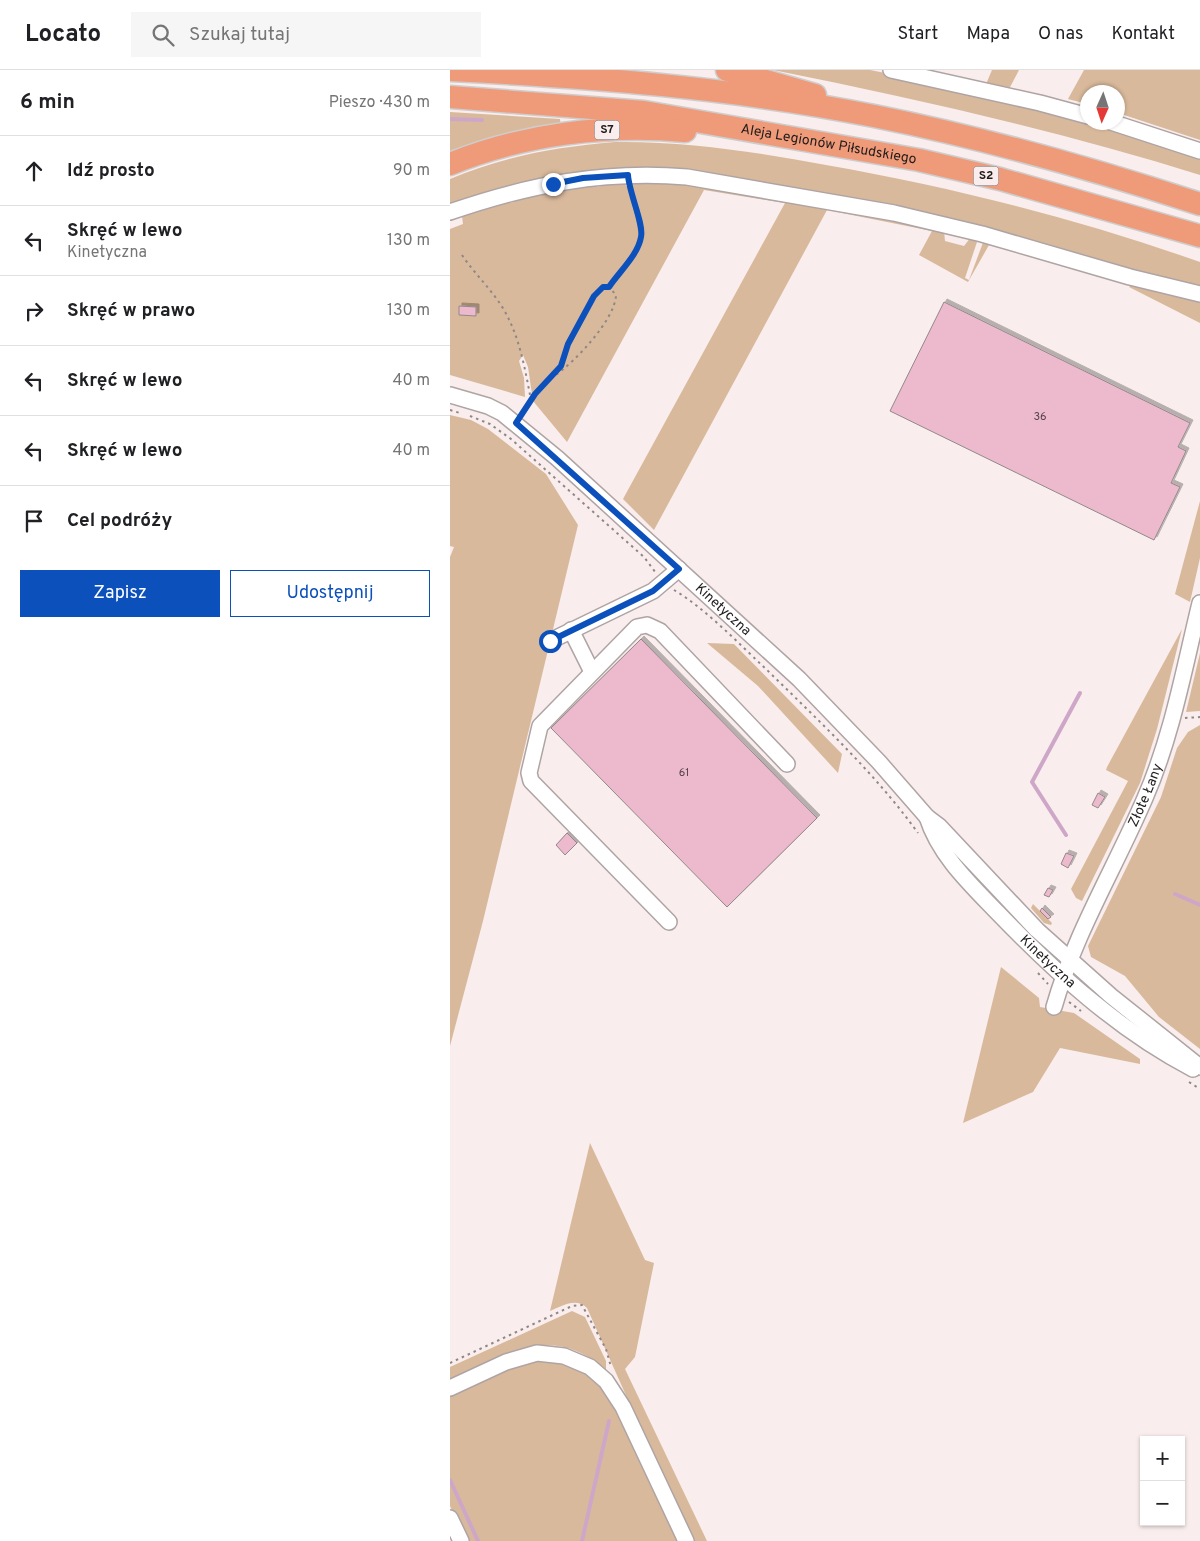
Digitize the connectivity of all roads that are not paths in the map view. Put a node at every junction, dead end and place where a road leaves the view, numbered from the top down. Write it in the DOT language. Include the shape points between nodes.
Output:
graph roads {
  1 [pos="450,70"];
  2 [pos="727,70"];
  3 [pos="892,70"];
  4 [pos="450,96"];
  5 [pos="1080,114"];
  6 [pos="872,116"];
  7 [pos="1125,127"];
  8 [pos="768,134"];
  9 [pos="1200,151"];
  10 [pos="450,164"];
  11 [pos="1200,204"];
  12 [pos="450,212"];
  13 [pos="1200,236"];
  14 [pos="1200,294"];
  15 [pos="450,395"];
  16 [pos="679,569"];
  17 [pos="1200,604"];
  18 [pos="571,630"];
  19 [pos="550,641"];
  20 [pos="592,672"];
  21 [pos="787,764"];
  22 [pos="927,818"];
  23 [pos="669,922"];
  24 [pos="1069,958"];
  25 [pos="1063,975"];
  26 [pos="1056,999"];
  27 [pos="1200,1067"];
  28 [pos="1200,1072"];
  29 [pos="450,1388"];
  30 [pos="450,1518"];
  31 [pos="461,1541"];
  32 [pos="686,1541"];
  1 -- 6 [label="highway" via="673,86"];
  2 -- 6 [label="highway" via="791,87"];
  3 -- 5 [label="street"];
  4 -- 8 [label="highway, Aleja Legionów Piłsudskiego / S2" via="644,112"];
  6 -- 11 [label="highway" via="1031,152"];
  7 -- 9 [label="street"];
  8 -- 10 [label="highway, S7" via="644,129 588,131 528,140"];
  8 -- 13 [label="highway, Aleja Legionów Piłsudskiego / S2" via="919,160 1000,179"];
  12 -- 14 [label="street" via="491,198 583,178 660,175 702,179 894,213"];
  15 -- 16 [label="street, Kinetyczna" via="488,406 516,423"];
  16 -- 18 [label="street" via="653,591"];
  16 -- 22 [label="street, Kinetyczna" via="799,680 879,762"];
  17 -- 24 [label="street, Złote Łany" via="1164,750 1146,797"];
  18 -- 19 [label="street"];
  18 -- 20 [label="street"];
  20 -- 21 [label="street" via="637,627 647,625 656,628"];
  20 -- 23 [label="street" via="540,726 529,778"];
  22 -- 24 [label="street, Kinetyczna" via="939,826 1021,913"];
  22 -- 25 [label="street, Kinetyczna" via="935,838 957,870 1017,933"];
  24 -- 25 [label="street, Złote Łany"];
  24 -- 27 [label="street, Kinetyczna" via="1134,1016"];
  25 -- 26 [label="street, Złote Łany"];
  25 -- 28 [label="street, Kinetyczna" via="1123,1027"];
  29 -- 32 [label="street" via="527,1354 546,1353 580,1361 598,1373 623,1407"];
  30 -- 31 [label="street"];
}
